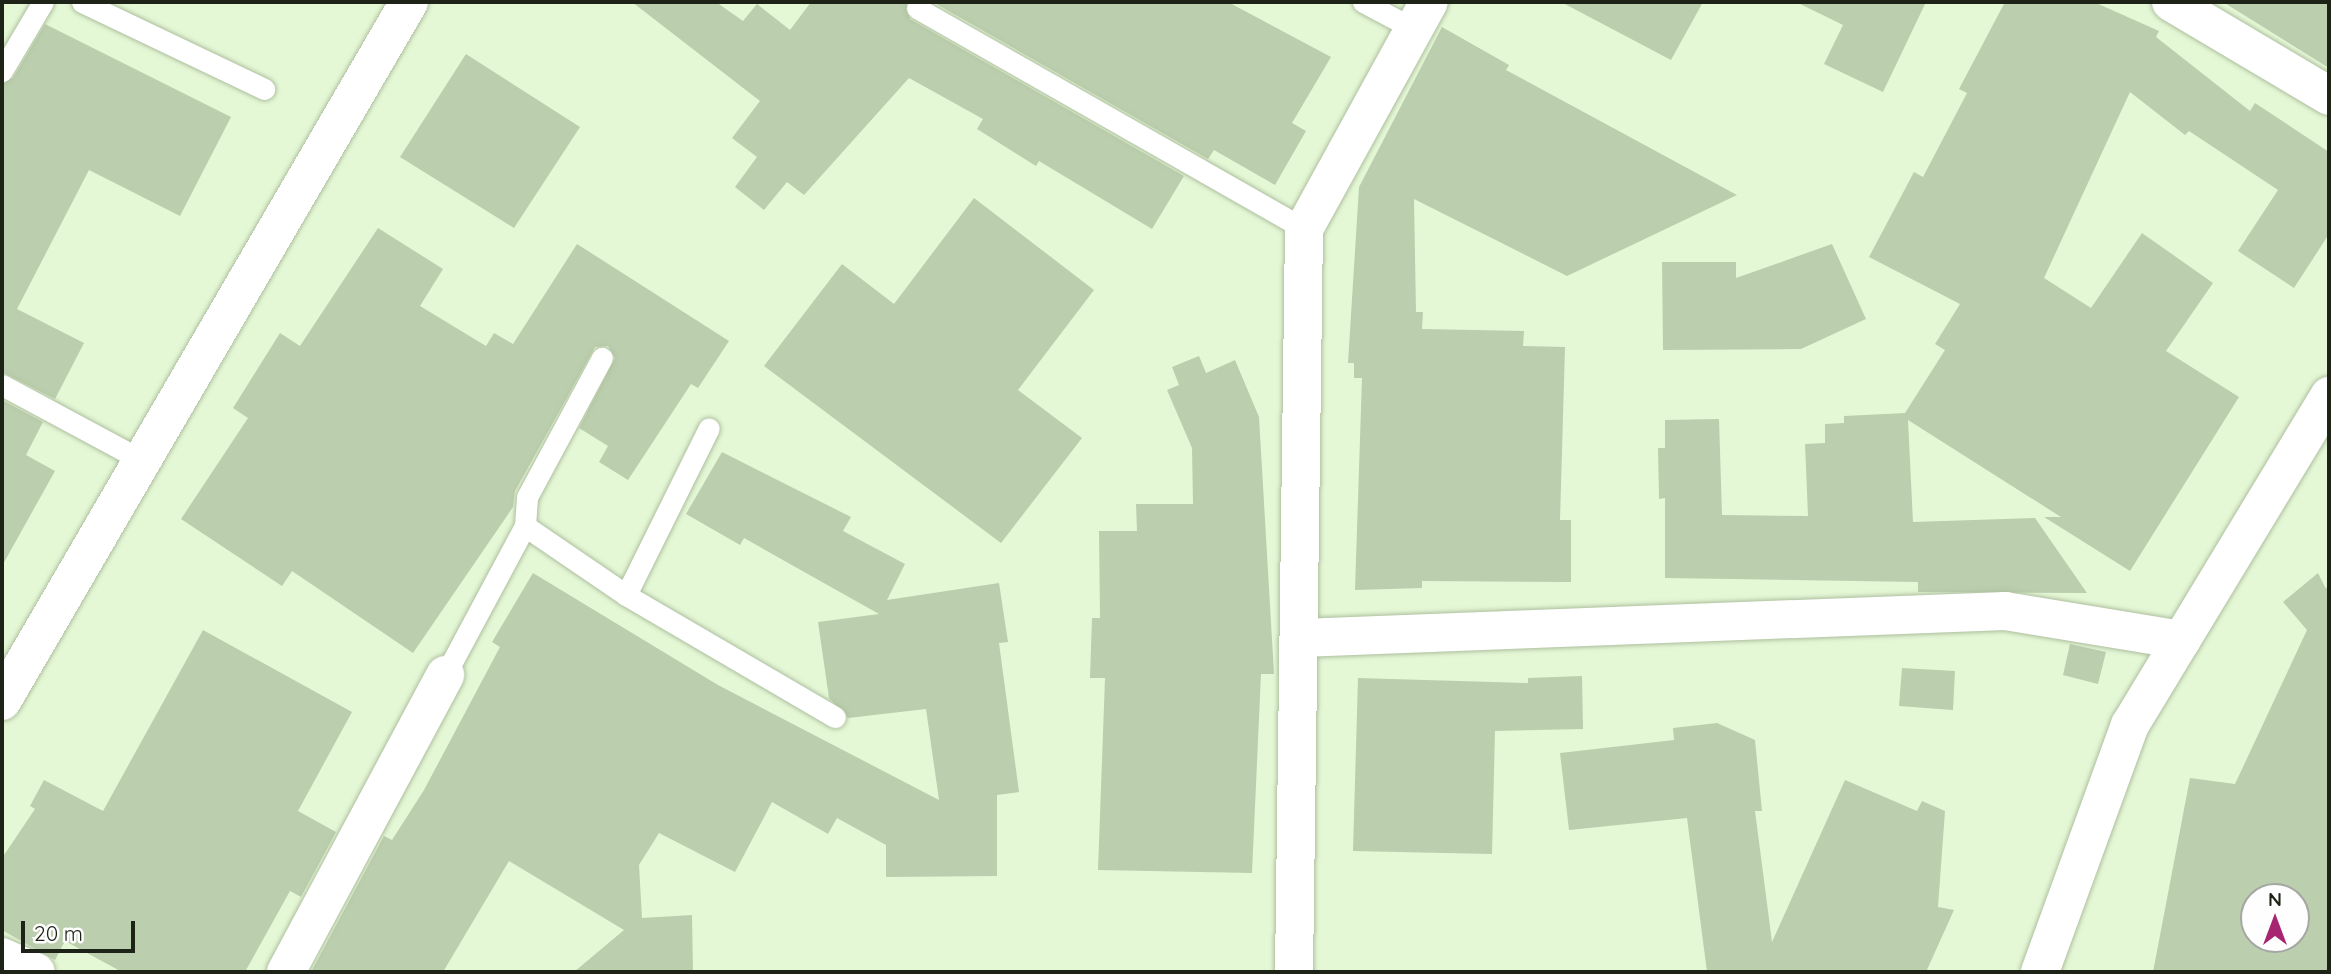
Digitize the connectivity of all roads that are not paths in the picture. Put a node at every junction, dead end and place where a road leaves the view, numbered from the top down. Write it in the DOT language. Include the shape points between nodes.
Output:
graph roads {
  1 [pos="43,2"];
  2 [pos="82,2"];
  3 [pos="409,2"];
  4 [pos="1363,2"];
  5 [pos="2171,2"];
  6 [pos="917,8"];
  7 [pos="1422,15"];
  8 [pos="2,71"];
  9 [pos="264,89"];
  10 [pos="2329,96"];
  11 [pos="1304,229"];
  12 [pos="601,358"];
  13 [pos="2,385"];
  14 [pos="2329,396"];
  15 [pos="709,428"];
  16 [pos="143,461"];
  17 [pos="525,526"];
  18 [pos="626,595"];
  19 [pos="1301,638"];
  20 [pos="2182,640"];
  21 [pos="445,675"];
  22 [pos="2,701"];
  23 [pos="835,717"];
  24 [pos="2,957"];
  25 [pos="36,972"];
  26 [pos="286,972"];
  27 [pos="1294,972"];
  28 [pos="2040,972"];
  1 -- 8 [label="lane"];
  2 -- 9 [label="lane"];
  3 -- 16 [label="street"];
  4 -- 7 [label="lane"];
  5 -- 10 [label="street"];
  6 -- 11 [label="lane"];
  7 -- 11 [label="street"];
  11 -- 19 [label="street"];
  12 -- 17 [label="lane" via="527,497"];
  13 -- 16 [label="lane"];
  14 -- 20 [label="street"];
  15 -- 18 [label="lane"];
  16 -- 22 [label="street"];
  17 -- 18 [label="lane"];
  17 -- 21 [label="lane"];
  18 -- 23 [label="lane"];
  19 -- 20 [label="street" via="2005,611"];
  19 -- 27 [label="street"];
  20 -- 28 [label="street" via="2130,725"];
  21 -- 26 [label="street"];
  24 -- 25 [label="street"];
}
